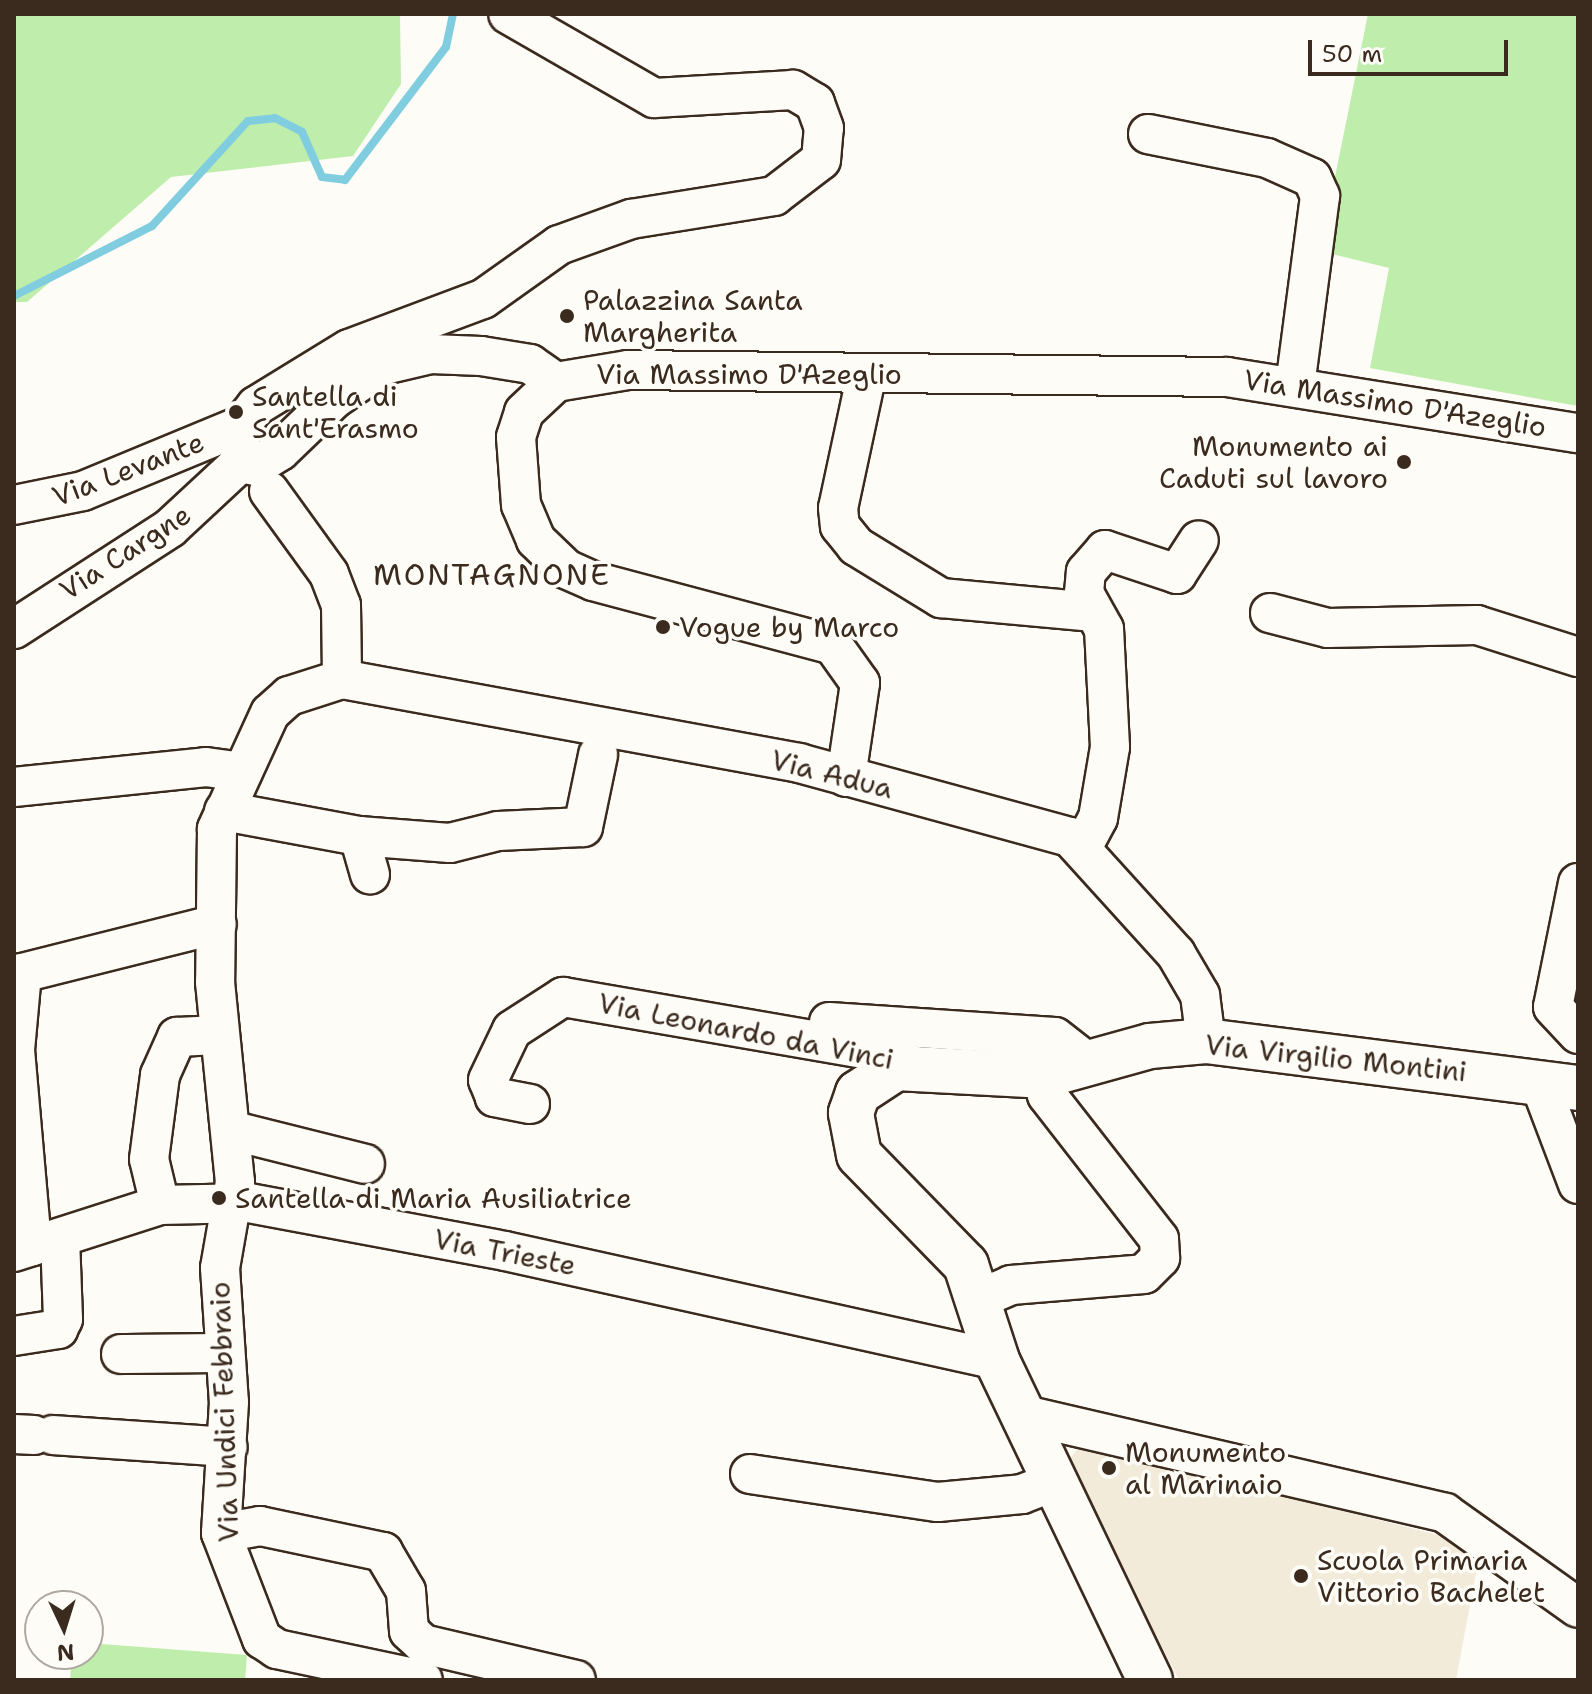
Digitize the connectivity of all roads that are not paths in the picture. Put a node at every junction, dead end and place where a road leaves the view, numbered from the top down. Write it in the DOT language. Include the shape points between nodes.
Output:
graph roads {
  1 [pos="508,14"];
  2 [pos="1148,134"];
  3 [pos="481,356"];
  4 [pos="867,373"];
  5 [pos="556,382"];
  6 [pos="1295,385"];
  7 [pos="524,412"];
  8 [pos="240,426"];
  9 [pos="1578,433"];
  10 [pos="240,463"];
  11 [pos="269,491"];
  12 [pos="14,505"];
  13 [pos="1199,540"];
  14 [pos="1091,612"];
  15 [pos="1270,613"];
  16 [pos="14,629"];
  17 [pos="1578,657"];
  18 [pos="342,679"];
  19 [pos="598,755"];
  20 [pos="243,772"];
  21 [pos="846,777"];
  22 [pos="14,787"];
  23 [pos="224,811"];
  24 [pos="359,836"];
  25 [pos="1082,848"];
  26 [pos="370,874"];
  27 [pos="1578,883"];
  28 [pos="217,924"];
  29 [pos="18,974"];
  30 [pos="800,1016"];
  31 [pos="1578,1034"];
  32 [pos="218,1035"];
  33 [pos="1206,1041"];
  34 [pos="1086,1061"];
  35 [pos="917,1067"];
  36 [pos="1042,1076"];
  37 [pos="1559,1086"];
  38 [pos="530,1104"];
  39 [pos="234,1131"];
  40 [pos="365,1164"];
  41 [pos="1578,1184"];
  42 [pos="160,1205"];
  43 [pos="233,1205"];
  44 [pos="35,1245"];
  45 [pos="981,1298"];
  46 [pos="14,1336"];
  47 [pos="223,1353"];
  48 [pos="121,1354"];
  49 [pos="997,1360"];
  50 [pos="1025,1415"];
  51 [pos="34,1435"];
  52 [pos="228,1447"];
  53 [pos="750,1474"];
  54 [pos="1054,1482"];
  55 [pos="221,1533"];
  56 [pos="1578,1608"];
  57 [pos="423,1662"];
  58 [pos="576,1680"];
  59 [pos="1150,1680"];
  1 -- 8 [label="street" via="654,98 793,90 815,103 824,128 821,160 774,196 631,219 559,245 483,299 349,349 256,406"];
  2 -- 6 [label="street" via="1267,158 1312,178 1320,196"];
  3 -- 5 [label="street, Via Cargne" via="530,364"];
  3 -- 7 [label="street"];
  3 -- 10 [label="street, Via Cargne" via="431,354 384,365 334,399 280,451 256,466"];
  4 -- 5 [label="street, Via Massimo D'Azeglio" via="628,370"];
  4 -- 6 [label="street, Via Massimo D'Azeglio" via="1113,372"];
  4 -- 14 [label="street" via="838,508 840,526 856,546 941,598"];
  5 -- 7 [label="street, Via Massimo D'Azeglio"];
  6 -- 9 [label="street, Via Massimo D'Azeglio"];
  7 -- 21 [label="street" via="515,468 521,505 536,540 566,569 833,645 852,664 860,683"];
  8 -- 10 [label="street"];
  8 -- 12 [label="street, Via Levante" via="83,491"];
  10 -- 16 [label="street, Via Cargne" via="170,528"];
  11 -- 18 [label="street" via="329,574 341,605"];
  13 -- 14 [label="street" via="1177,574 1105,550 1093,557 1084,593"];
  14 -- 25 [label="street" via="1104,629 1110,747 1098,818"];
  15 -- 17 [label="street" via="1328,628 1477,625"];
  18 -- 20 [label="street, Via Undici Febbraio" via="289,696 270,713"];
  18 -- 21 [label="street, Via Adua"];
  19 -- 24 [label="street" via="583,827 498,831 450,843"];
  20 -- 22 [label="street" via="206,767"];
  20 -- 23 [label="street, Via Undici Febbraio"];
  21 -- 25 [label="street, Via Adua" via="1040,825"];
  23 -- 24 [label="street"];
  23 -- 28 [label="street, Via Undici Febbraio" via="215,843"];
  24 -- 26 [label="street"];
  25 -- 33 [label="street, Via Adua" via="1176,954 1200,995"];
  27 -- 31 [label="street" via="1553,1007"];
  28 -- 29 [label="street"];
  28 -- 32 [label="street, Via Undici Febbraio"];
  29 -- 44 [label="street" via="15,1050"];
  30 -- 34 [label="street" via="1055,1037"];
  32 -- 39 [label="street, Via Undici Febbraio"];
  32 -- 42 [label="street" via="177,1037 160,1075 149,1159"];
  33 -- 34 [label="main road, Via Virgilio Montini"];
  33 -- 37 [label="main road, Via Virgilio Montini"];
  34 -- 36 [label="main road, Via Virgilio Montini"];
  35 -- 36 [label="main road, Via Leonardo da Vinci"];
  35 -- 38 [label="street, Via Leonardo da Vinci" via="869,1050 574,998 512,1030 488,1080 495,1097"];
  35 -- 45 [label="main road, Via Leonardo da Vinci" via="876,1077 858,1093 852,1134 875,1174 966,1265"];
  36 -- 45 [label="street" via="1047,1095 1159,1239 1160,1258 1144,1274 1011,1285"];
  37 -- 41 [label="street, Via Virgilio Montini"];
  39 -- 40 [label="street"];
  39 -- 43 [label="street, Via Undici Febbraio"];
  42 -- 43 [label="street, Via Trieste"];
  42 -- 44 [label="street, Via Trieste"];
  43 -- 47 [label="street, Via Undici Febbraio" via="220,1268"];
  43 -- 49 [label="street, Via Trieste" via="505,1251 965,1359"];
  44 -- 46 [label="street" via="63,1319 58,1329"];
  45 -- 49 [label="main road"];
  47 -- 48 [label="street"];
  47 -- 52 [label="street, Via Undici Febbraio"];
  49 -- 50 [label="main road"];
  50 -- 54 [label="main road"];
  50 -- 56 [label="street" via="1445,1513"];
  51 -- 52 [label="street"];
  52 -- 55 [label="street, Via Undici Febbraio"];
  53 -- 54 [label="street" via="938,1502 1022,1494"];
  54 -- 59 [label="main road"];
  55 -- 57 [label="street, Via Undici Febbraio" via="262,1639 277,1649"];
  55 -- 57 [label="street" via="260,1526 383,1552 406,1591 409,1631"];
  57 -- 58 [label="street"];
}
